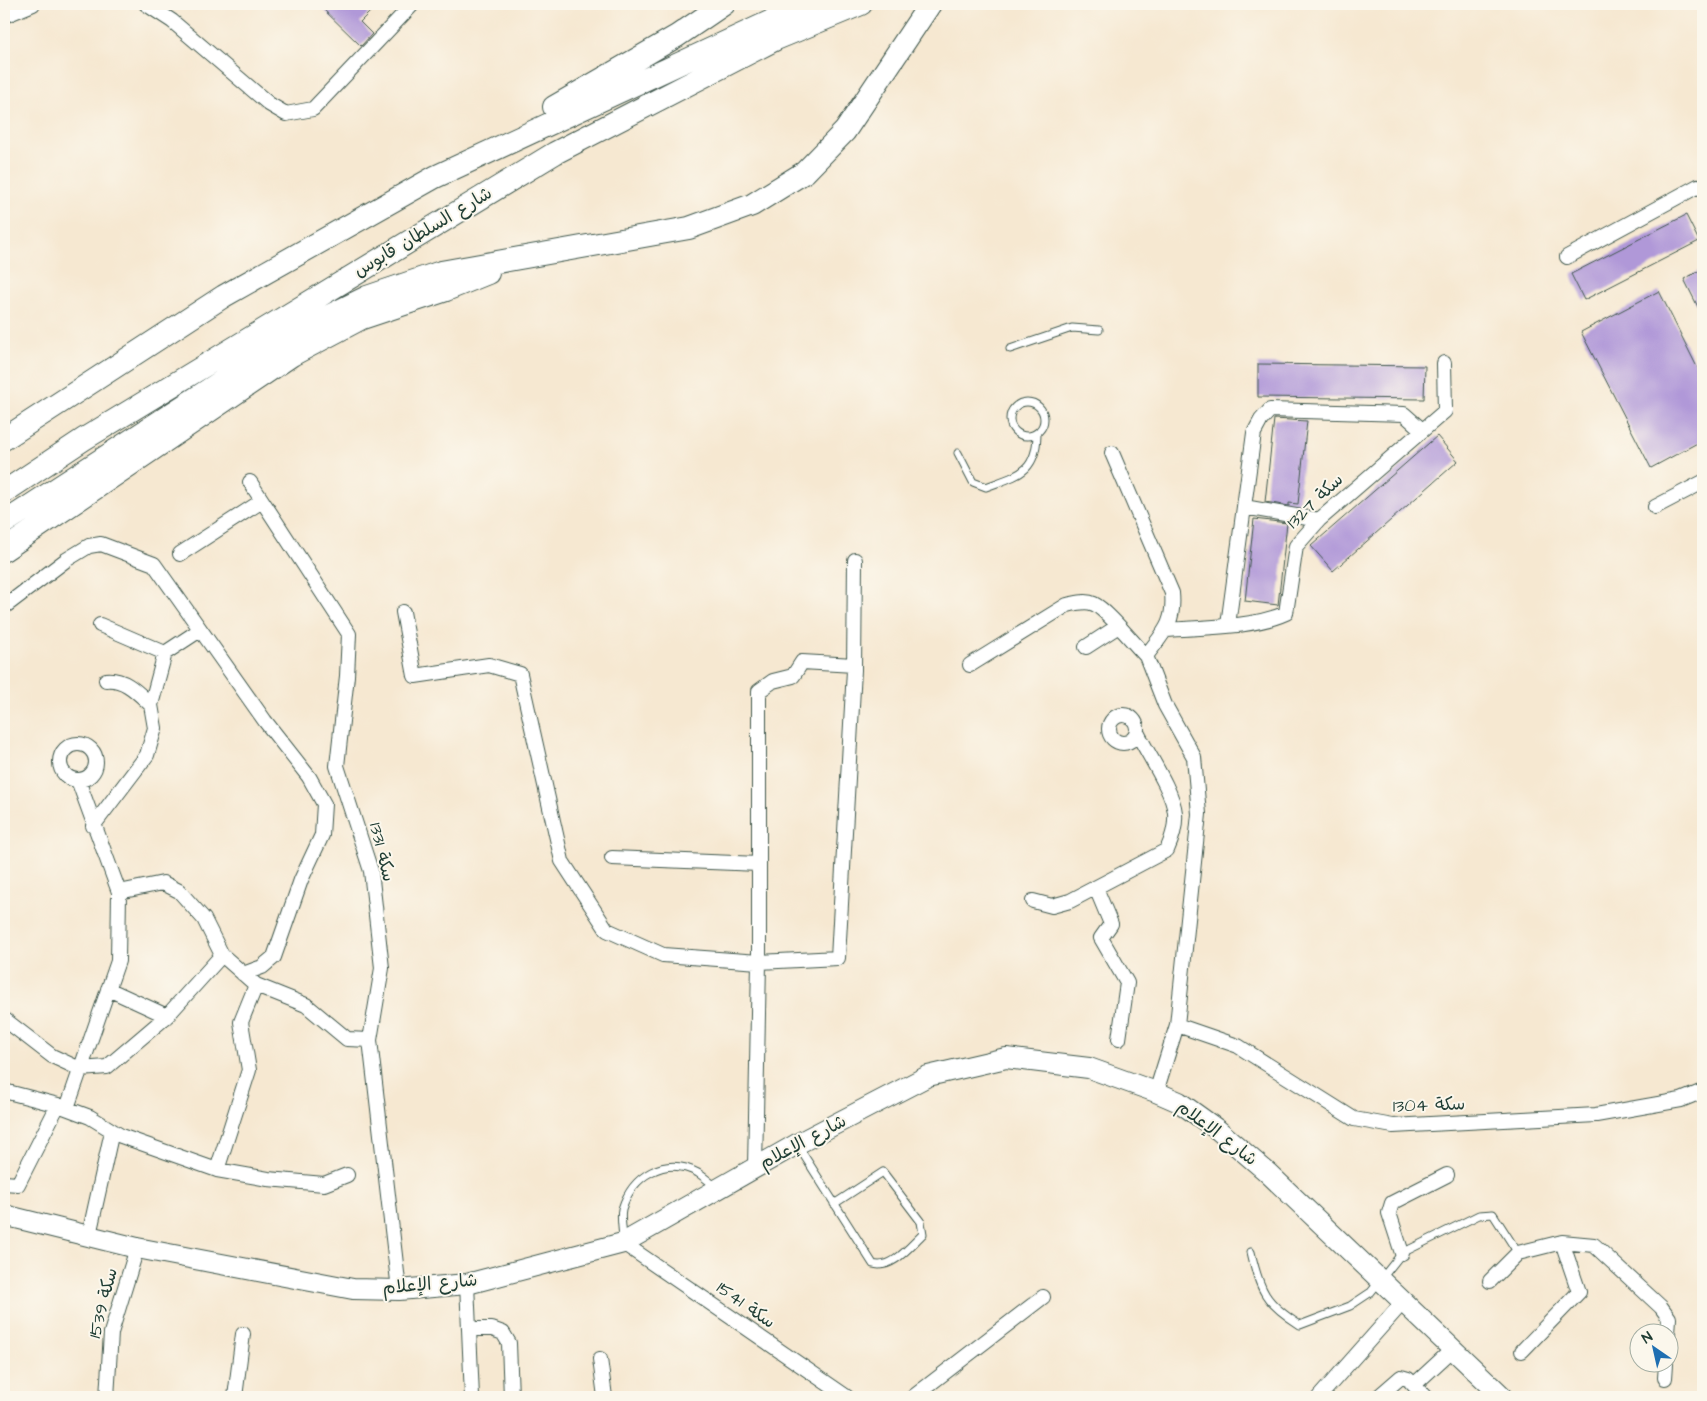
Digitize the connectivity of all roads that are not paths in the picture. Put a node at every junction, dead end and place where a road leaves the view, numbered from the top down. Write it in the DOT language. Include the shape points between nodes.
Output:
graph roads {
  1 [pos="34,4"];
  2 [pos="146,4"];
  3 [pos="413,4"];
  4 [pos="724,4"];
  5 [pos="808,4"];
  6 [pos="861,4"];
  7 [pos="930,4"];
  8 [pos="4,16"];
  9 [pos="435,177"];
  10 [pos="1703,190"];
  11 [pos="535,254"];
  12 [pos="1568,257"];
  13 [pos="1099,330"];
  14 [pos="1010,349"];
  15 [pos="1444,363"];
  16 [pos="1422,430"];
  17 [pos="1037,435"];
  18 [pos="4,439"];
  19 [pos="958,453"];
  20 [pos="1112,453"];
  21 [pos="250,482"];
  22 [pos="1703,482"];
  23 [pos="4,492"];
  24 [pos="262,501"];
  25 [pos="1244,507"];
  26 [pos="1655,507"];
  27 [pos="1319,520"];
  28 [pos="4,523"];
  29 [pos="4,550"];
  30 [pos="180,554"];
  31 [pos="855,560"];
  32 [pos="4,607"];
  33 [pos="403,612"];
  34 [pos="1228,625"];
  35 [pos="100,626"];
  36 [pos="1117,627"];
  37 [pos="200,630"];
  38 [pos="1166,630"];
  39 [pos="1086,647"];
  40 [pos="165,653"];
  41 [pos="1146,656"];
  42 [pos="854,665"];
  43 [pos="970,665"];
  44 [pos="106,680"];
  45 [pos="152,705"];
  46 [pos="1137,732"];
  47 [pos="78,780"];
  48 [pos="94,826"];
  49 [pos="612,858"];
  50 [pos="759,864"];
  51 [pos="1096,888"];
  52 [pos="119,892"];
  53 [pos="1033,901"];
  54 [pos="222,956"];
  55 [pos="759,962"];
  56 [pos="243,974"];
  57 [pos="256,986"];
  58 [pos="108,989"];
  59 [pos="167,1016"];
  60 [pos="4,1019"];
  61 [pos="1177,1025"];
  62 [pos="1119,1039"];
  63 [pos="370,1040"];
  64 [pos="80,1069"];
  65 [pos="4,1091"];
  66 [pos="1703,1091"];
  67 [pos="1156,1092"];
  68 [pos="62,1106"];
  69 [pos="112,1131"];
  70 [pos="797,1144"];
  71 [pos="755,1168"];
  72 [pos="218,1170"];
  73 [pos="347,1175"];
  74 [pos="1447,1175"];
  75 [pos="4,1183"];
  76 [pos="719,1189"];
  77 [pos="834,1204"];
  78 [pos="4,1215"];
  79 [pos="89,1235"];
  80 [pos="1562,1242"];
  81 [pos="624,1243"];
  82 [pos="137,1248"];
  83 [pos="1250,1252"];
  84 [pos="1402,1253"];
  85 [pos="1518,1253"];
  86 [pos="1380,1280"];
  87 [pos="1490,1281"];
  88 [pos="467,1284"];
  89 [pos="399,1290"];
  90 [pos="1043,1297"];
  91 [pos="1404,1302"];
  92 [pos="1669,1324"];
  93 [pos="469,1329"];
  94 [pos="244,1334"];
  95 [pos="1453,1349"];
  96 [pos="1522,1351"];
  97 [pos="600,1360"];
  98 [pos="1414,1385"];
  99 [pos="106,1397"];
  100 [pos="235,1397"];
  101 [pos="472,1397"];
  102 [pos="511,1397"];
  103 [pos="605,1397"];
  104 [pos="847,1397"];
  105 [pos="913,1397"];
  106 [pos="1319,1397"];
  107 [pos="1378,1397"];
  108 [pos="1425,1397"];
  109 [pos="1503,1397"];
  1 -- 8 [label="street"];
  2 -- 3 [label="street" via="172,21 269,104 286,114 313,109"];
  4 -- 9 [label="highway" via="677,36"];
  5 -- 9 [label="highway, شارع السلطان قابوس"];
  6 -- 23 [label="highway, شارع السلطان قابوس" via="776,39 555,152 84,438"];
  7 -- 11 [label="highway" via="845,131 805,172 752,204 689,228"];
  9 -- 18 [label="highway, شارع السلطان قابوس" via="224,296"];
  10 -- 12 [label="street" via="1698,186"];
  11 -- 28 [label="highway" via="441,272 367,297 308,326"];
  11 -- 29 [label="highway" via="446,290 362,318 292,356"];
  13 -- 14 [label="lane" via="1072,328"];
  15 -- 16 [label="street, سكة 1327" via="1445,411"];
  16 -- 25 [label="street" via="1404,414 1270,410 1254,433"];
  16 -- 27 [label="street, سكة 1327"];
  17 -- 17 [label="lane" via="1044,423 1041,409 1029,401 1016,404 1009,415 1012,429 1024,437"];
  17 -- 19 [label="lane" via="1037,453 1030,465 1020,474 986,487 973,482"];
  20 -- 38 [label="street" via="1172,593 1174,611"];
  21 -- 24 [label="street, سكة 1331"];
  22 -- 26 [label="street"];
  24 -- 30 [label="street"];
  24 -- 63 [label="street, سكة 1331" via="349,634 338,766 371,871 382,968"];
  25 -- 27 [label="street"];
  25 -- 34 [label="street"];
  27 -- 34 [label="street, سكة 1327" via="1296,546 1286,612 1274,618"];
  31 -- 42 [label="street"];
  32 -- 37 [label="street" via="66,560 89,546 101,544 154,564"];
  33 -- 55 [label="street" via="415,676 490,665 520,674 562,861 607,930 663,956"];
  34 -- 38 [label="street, سكة 1327"];
  35 -- 40 [label="street"];
  36 -- 39 [label="street"];
  36 -- 41 [label="street"];
  36 -- 43 [label="street" via="1108,614 1094,604 1067,604"];
  37 -- 40 [label="street"];
  37 -- 56 [label="street" via="264,721 309,777 324,804 322,835 301,880 274,957 262,967"];
  38 -- 41 [label="street"];
  40 -- 45 [label="street"];
  41 -- 61 [label="street" via="1165,705 1194,757 1199,814"];
  42 -- 50 [label="street" via="802,662 793,676 773,681 759,692"];
  42 -- 55 [label="street" via="838,958"];
  44 -- 45 [label="street" via="116,679"];
  45 -- 48 [label="street" via="155,728 147,755"];
  46 -- 51 [label="street" via="1173,801 1172,837 1167,850"];
  47 -- 48 [label="street"];
  48 -- 52 [label="street"];
  49 -- 50 [label="street"];
  50 -- 55 [label="street"];
  51 -- 53 [label="street" via="1052,906"];
  51 -- 62 [label="street" via="1111,924 1101,938 1127,983"];
  52 -- 54 [label="street" via="163,883 178,891 204,919"];
  52 -- 58 [label="street" via="118,962"];
  54 -- 56 [label="street"];
  54 -- 59 [label="street"];
  55 -- 71 [label="street"];
  56 -- 57 [label="street"];
  57 -- 63 [label="street" via="306,1005 347,1038"];
  57 -- 72 [label="street" via="241,1022 249,1070"];
  58 -- 59 [label="street"];
  58 -- 64 [label="street"];
  59 -- 64 [label="street" via="107,1067"];
  60 -- 64 [label="street" via="52,1056"];
  61 -- 66 [label="street, سكة 1304" via="1238,1046 1354,1119 1393,1126 1596,1116 1681,1100"];
  61 -- 67 [label="street"];
  63 -- 89 [label="street, سكة 1331"];
  64 -- 68 [label="street"];
  65 -- 68 [label="street"];
  67 -- 70 [label="main road, شارع الإعلام" via="1089,1068 1006,1058 928,1076"];
  67 -- 86 [label="main road, شارع الإعلام" via="1179,1102 1218,1130"];
  68 -- 69 [label="street" via="90,1117"];
  68 -- 75 [label="street" via="18,1184"];
  69 -- 72 [label="street"];
  69 -- 79 [label="street"];
  70 -- 71 [label="main road, شارع الإعلام"];
  70 -- 77 [label="lane"];
  71 -- 76 [label="main road, شارع الإعلام"];
  72 -- 73 [label="street" via="324,1184"];
  74 -- 84 [label="street" via="1392,1204 1389,1213"];
  76 -- 81 [label="main road, شارع الإعلام"];
  76 -- 81 [label="lane" via="697,1173 677,1167 658,1168 644,1174 622,1210"];
  77 -- 77 [label="lane" via="873,1264 890,1263 923,1234 921,1222 883,1172"];
  78 -- 79 [label="main road, شارع الإعلام"];
  79 -- 82 [label="main road, شارع الإعلام"];
  80 -- 85 [label="street"];
  80 -- 92 [label="street" via="1594,1245 1661,1307 1669,1318"];
  80 -- 96 [label="street" via="1579,1292"];
  81 -- 88 [label="main road, شارع الإعلام"];
  81 -- 104 [label="street, سكة 1541"];
  82 -- 89 [label="main road, شارع الإعلام" via="353,1289"];
  82 -- 99 [label="street, سكة 1539" via="111,1333"];
  83 -- 86 [label="lane" via="1259,1286 1277,1310 1300,1324 1350,1306 1371,1292"];
  84 -- 85 [label="lane" via="1479,1215 1493,1214"];
  84 -- 86 [label="lane"];
  85 -- 87 [label="street"];
  86 -- 91 [label="main road, شارع الإعلام"];
  88 -- 89 [label="main road, شارع الإعلام"];
  88 -- 93 [label="street"];
  90 -- 105 [label="street"];
  91 -- 95 [label="main road, شارع الإعلام"];
  91 -- 106 [label="street"];
  93 -- 101 [label="street"];
  93 -- 102 [label="street" via="503,1332 509,1343"];
  94 -- 100 [label="street"];
  95 -- 98 [label="street"];
  95 -- 109 [label="main road, شارع الإعلام"];
  97 -- 103 [label="street"];
  98 -- 107 [label="street" via="1402,1377"];
  98 -- 108 [label="street"];
}
